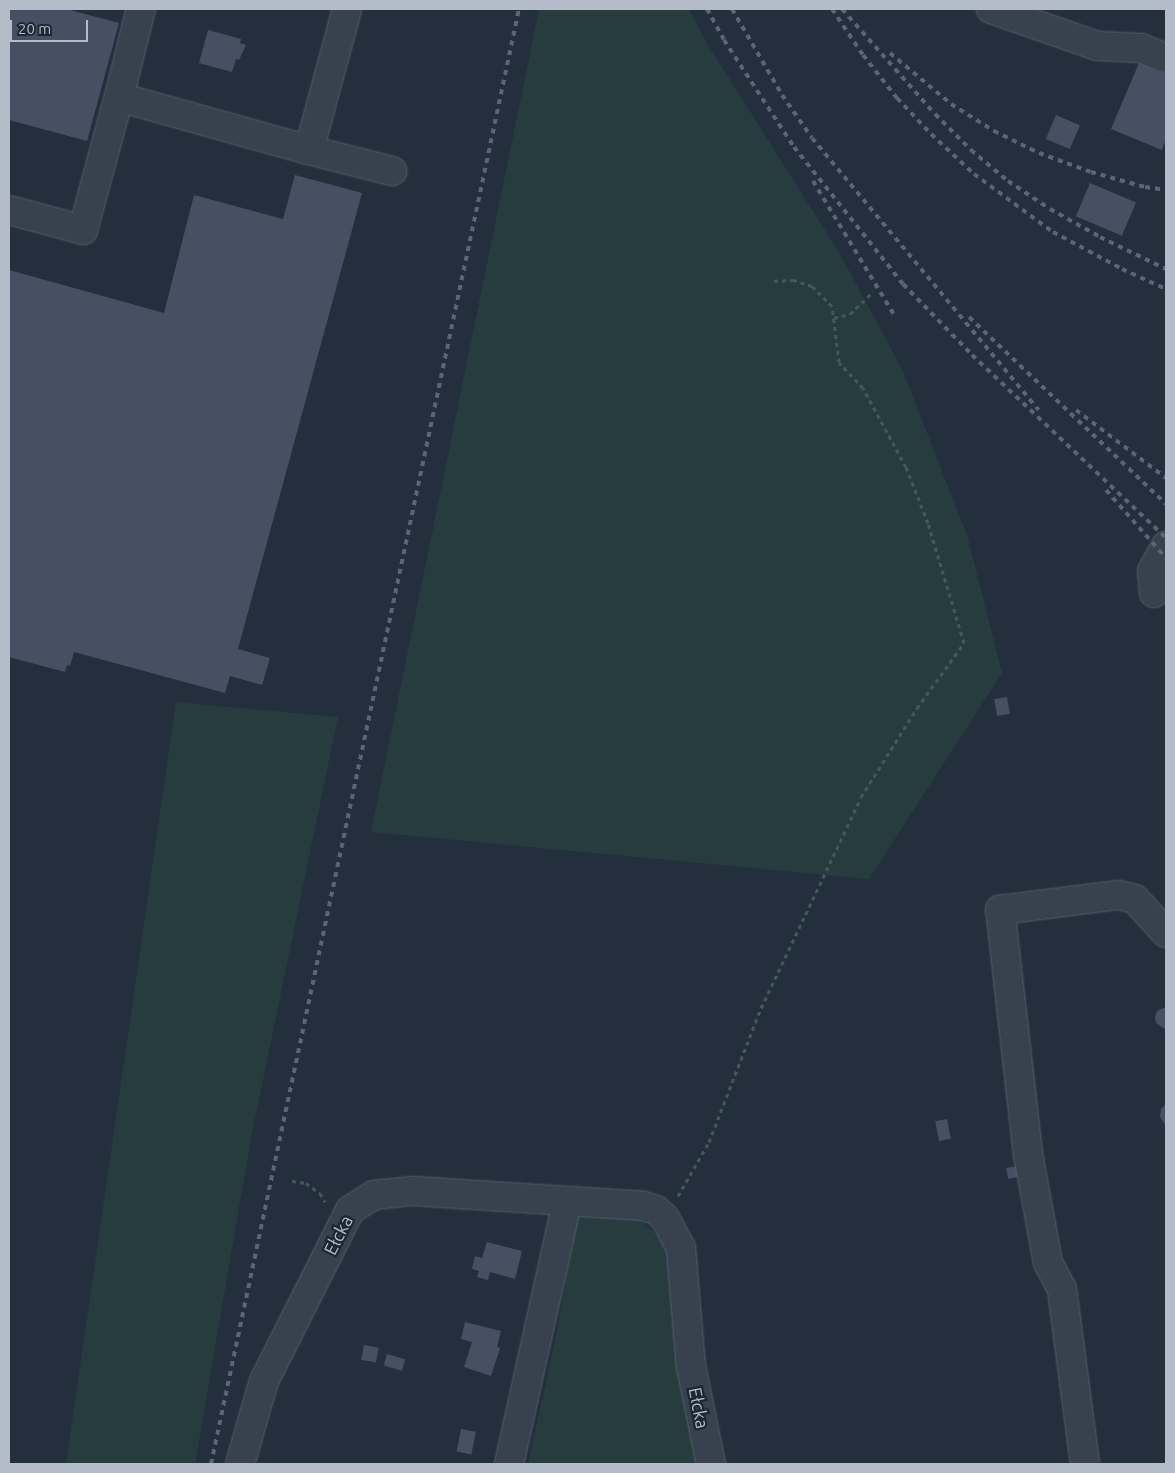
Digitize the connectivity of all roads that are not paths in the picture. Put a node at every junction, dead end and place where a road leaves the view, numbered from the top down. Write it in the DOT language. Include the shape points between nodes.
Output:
graph roads {
  1 [pos="141,9"];
  2 [pos="347,9"];
  3 [pos="991,9"];
  4 [pos="1166,58"];
  5 [pos="120,96"];
  6 [pos="309,150"];
  7 [pos="392,171"];
  8 [pos="9,210"];
  9 [pos="1166,546"];
  10 [pos="1154,593"];
  11 [pos="1166,933"];
  12 [pos="567,1202"];
  13 [pos="240,1464"];
  14 [pos="509,1464"];
  15 [pos="710,1464"];
  16 [pos="1085,1464"];
  1 -- 5 [label="street"];
  2 -- 6 [label="street"];
  3 -- 4 [label="street" via="1096,46 1141,48"];
  5 -- 6 [label="street"];
  5 -- 8 [label="street" via="83,230"];
  6 -- 7 [label="street"];
  9 -- 10 [label="street" via="1152,571"];
  11 -- 16 [label="street" via="1136,900 1120,895 1000,910 1028,1154 1048,1263 1062,1288"];
  12 -- 13 [label="street, Ełcka" via="413,1191 374,1196 350,1210 264,1381"];
  12 -- 14 [label="street"];
  12 -- 15 [label="street, Ełcka" via="643,1206 656,1210 665,1218 681,1248 691,1366"];
}
